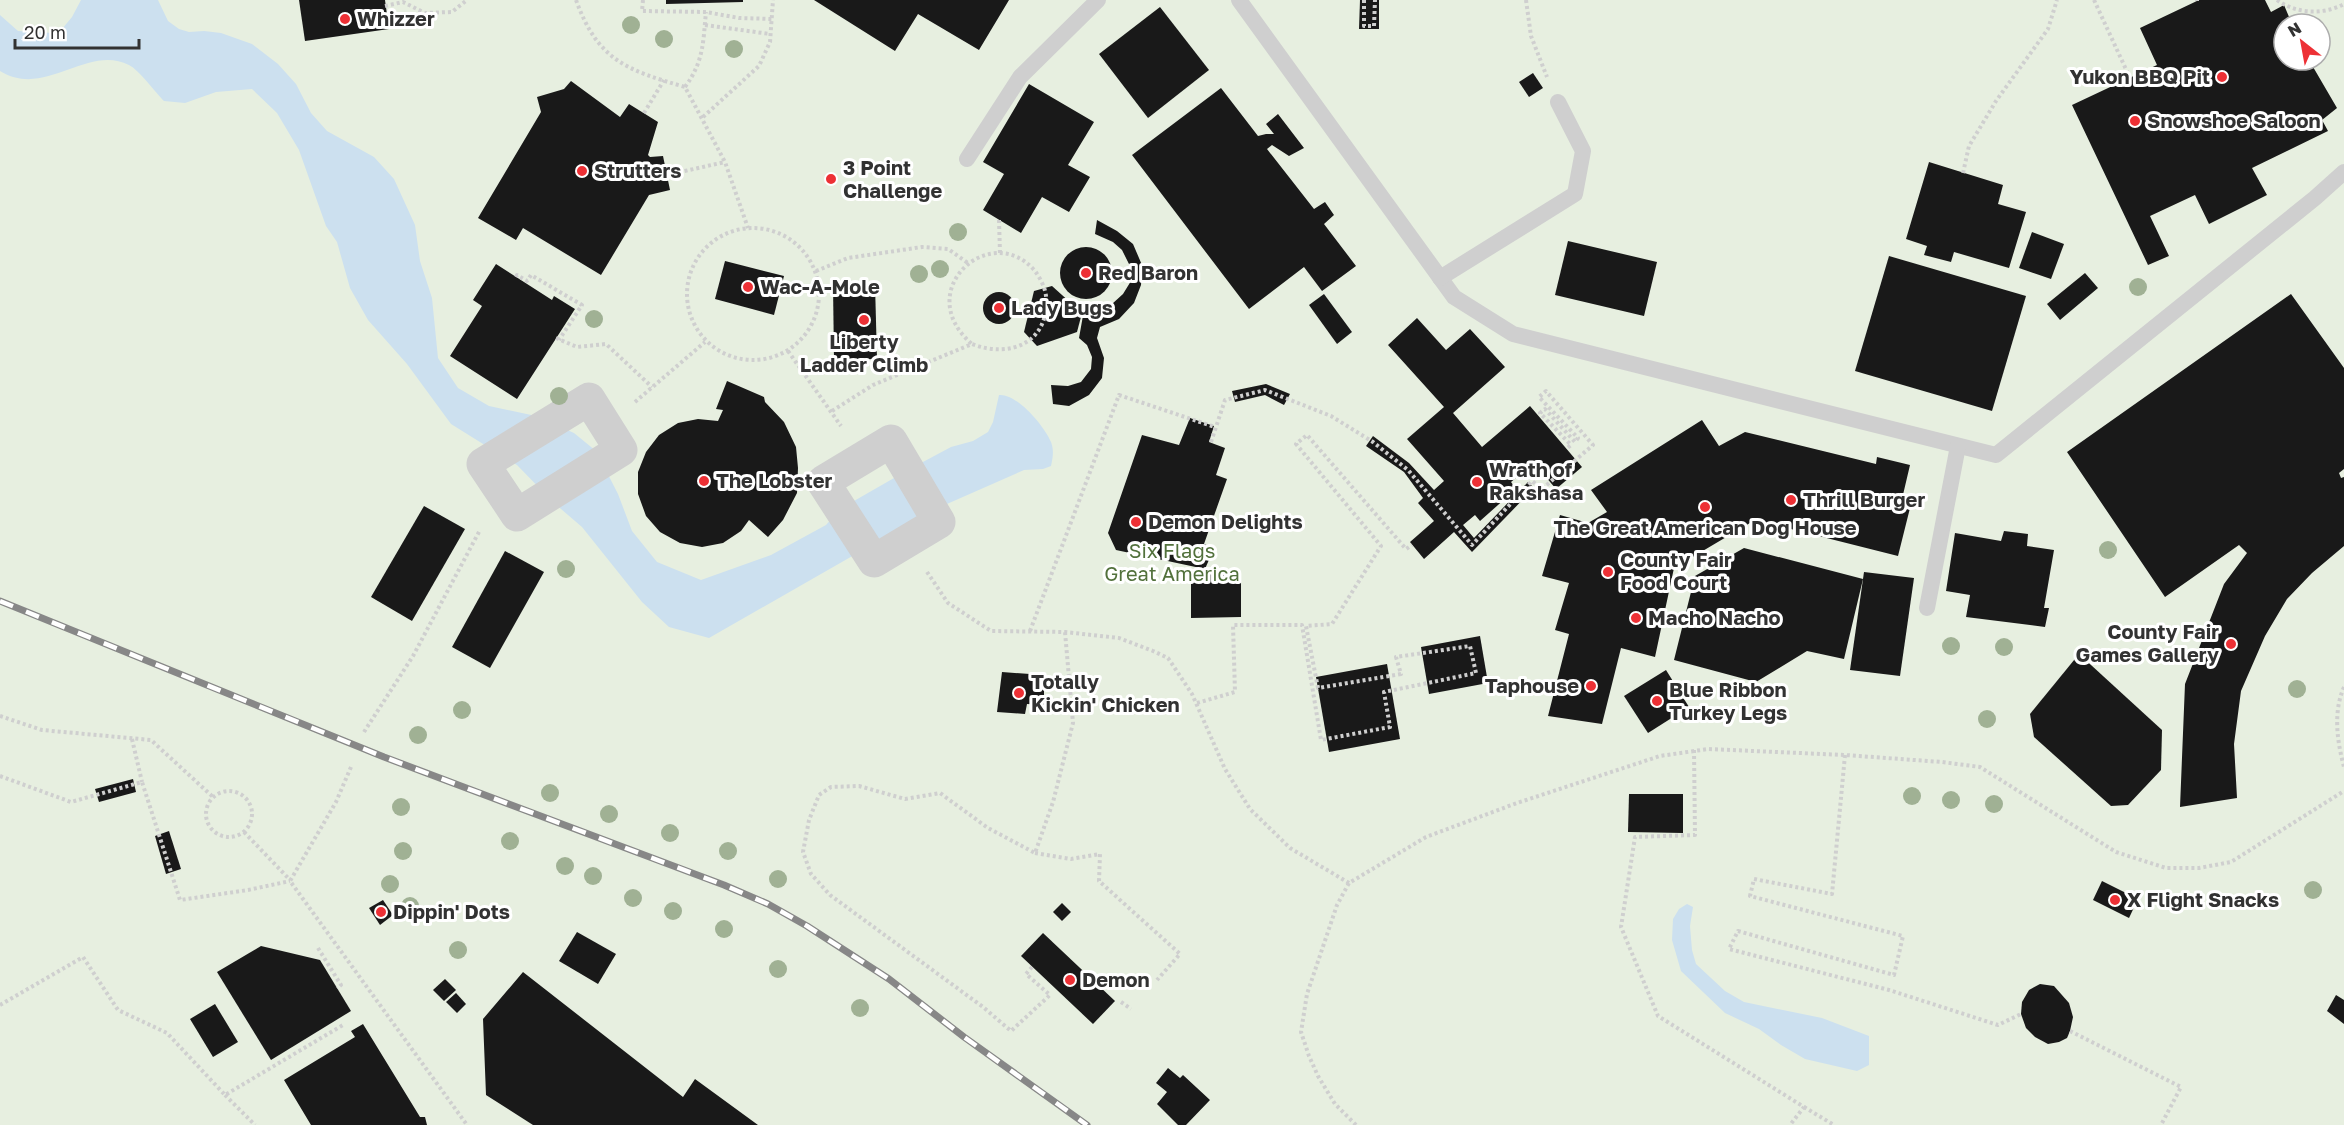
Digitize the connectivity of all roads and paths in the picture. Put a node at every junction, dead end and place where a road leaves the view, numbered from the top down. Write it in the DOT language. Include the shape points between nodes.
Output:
graph roads {
  1 [pos="467,0"];
  2 [pos="576,0"];
  3 [pos="642,0"];
  4 [pos="773,0"];
  5 [pos="1098,0"];
  6 [pos="1239,0"];
  7 [pos="1364,0"];
  8 [pos="1375,0"];
  9 [pos="1526,0"];
  10 [pos="2057,0"];
  11 [pos="2277,0"];
  12 [pos="2094,1"];
  13 [pos="2344,4"];
  14 [pos="385,6"];
  15 [pos="706,12"];
  16 [pos="772,19"];
  17 [pos="705,26"];
  18 [pos="770,34"];
  19 [pos="2130,78"];
  20 [pos="664,80"];
  21 [pos="685,87"];
  22 [pos="1558,102"];
  23 [pos="644,113"];
  24 [pos="703,117"];
  25 [pos="967,159"];
  26 [pos="725,162"];
  27 [pos="2344,172"];
  28 [pos="1963,173"];
  29 [pos="667,175"];
  30 [pos="999,220"];
  31 [pos="748,228"];
  32 [pos="1000,253"];
  33 [pos="968,263"];
  34 [pos="816,271"];
  35 [pos="516,277"];
  36 [pos="1440,278"];
  37 [pos="705,342"];
  38 [pos="972,344"];
  39 [pos="788,351"];
  40 [pos="652,387"];
  41 [pos="832,411"];
  42 [pos="607,427"];
  43 [pos="1215,427"];
  44 [pos="1211,442"];
  45 [pos="1958,446"];
  46 [pos="1566,449"];
  47 [pos="862,459"];
  48 [pos="500,492"];
  49 [pos="908,541"];
  50 [pos="1412,545"];
  51 [pos="1927,608"];
  52 [pos="1030,631"];
  53 [pos="1065,632"];
  54 [pos="2344,687"];
  55 [pos="1197,703"];
  56 [pos="0,716"];
  57 [pos="364,732"];
  58 [pos="132,739"];
  59 [pos="1694,750"];
  60 [pos="1845,755"];
  61 [pos="351,767"];
  62 [pos="2344,767"];
  63 [pos="0,776"];
  64 [pos="142,782"];
  65 [pos="2344,791"];
  66 [pos="213,797"];
  67 [pos="244,832"];
  68 [pos="1035,853"];
  69 [pos="290,881"];
  70 [pos="1349,883"];
  71 [pos="318,948"];
  72 [pos="1032,967"];
  73 [pos="1157,980"];
  74 [pos="337,988"];
  75 [pos="1121,1002"];
  76 [pos="0,1005"];
  77 [pos="1131,1010"];
  78 [pos="2021,1014"];
  79 [pos="343,1025"];
  80 [pos="2070,1031"];
  81 [pos="225,1095"];
  82 [pos="1804,1107"];
  83 [pos="255,1125"];
  84 [pos="467,1125"];
  85 [pos="1356,1125"];
  86 [pos="1790,1125"];
  87 [pos="1834,1125"];
  88 [pos="2161,1125"];
  1 -- 14 [label="path" via="452,12 425,14 403,3"];
  2 -- 20 [label="path" via="592,37 611,57"];
  3 -- 15 [label="path" via="642,11"];
  4 -- 16 [label="path"];
  5 -- 25 [label="lane" via="1020,77"];
  6 -- 36 [label="lane"];
  7 -- 8 [label="path" via="1364,26 1374,26"];
  9 -- 22 [label="path" via="1531,36"];
  10 -- 28 [label="path" via="2048,29 1996,101 1970,146"];
  11 -- 13 [label="path" via="2317,13"];
  12 -- 19 [label="path"];
  15 -- 16 [label="path"];
  15 -- 17 [label="path"];
  16 -- 18 [label="path"];
  17 -- 18 [label="path"];
  17 -- 21 [label="path" via="703,51"];
  18 -- 24 [label="path" via="759,66"];
  20 -- 21 [label="path"];
  20 -- 23 [label="path"];
  21 -- 24 [label="path"];
  22 -- 36 [label="lane" via="1583,151 1575,194"];
  24 -- 26 [label="path"];
  26 -- 29 [label="path"];
  26 -- 31 [label="path"];
  27 -- 45 [label="lane" via="1996,455"];
  30 -- 32 [label="path"];
  31 -- 34 [label="path" via="770,230 789,239 805,252"];
  31 -- 37 [label="path" via="727,233 709,244 695,260 687,281 686,302 692,323"];
  32 -- 33 [label="path"];
  32 -- 38 [label="path" via="1015,256 1040,277 1046,309 1041,325 1018,347 995,350"];
  33 -- 34 [label="path" via="948,249 922,247 848,258"];
  33 -- 38 [label="path" via="957,274 949,304 960,334"];
  34 -- 39 [label="path" via="820,294 817,316 806,336"];
  35 -- 40 [label="path" via="527,281 531,275 582,306 557,339 577,347 606,344"];
  36 -- 45 [label="lane" via="1454,297 1513,334"];
  37 -- 39 [label="path" via="724,355 745,361 768,360"];
  37 -- 40 [label="path"];
  38 -- 41 [label="path" via="873,385"];
  39 -- 41 [label="path"];
  40 -- 42 [label="path"];
  41 -- 47 [label="path"];
  42 -- 48 [label="street" via="621,450 517,515"];
  42 -- 48 [label="street" via="589,399 483,464"];
  43 -- 44 [label="path"];
  43 -- 46 [label="path" via="1225,400 1265,390 1331,416 1408,470 1472,544 1532,481 1542,489 1593,445 1546,391 1539,397 1578,438 1575,442 1545,409 1540,413 1570,446"];
  43 -- 52 [label="path" via="1119,395"];
  45 -- 51 [label="lane"];
  47 -- 49 [label="street" via="891,441 939,522"];
  47 -- 49 [label="street" via="823,482 874,561"];
  48 -- 57 [label="path" via="413,656"];
  49 -- 52 [label="path" via="948,603 991,631"];
  50 -- 55 [label="path" via="1406,549 1307,435 1296,444 1381,546 1332,624 1306,626 1318,688 1401,674 1396,657 1470,646 1476,673 1384,692 1390,727 1321,740 1302,626 1233,625 1235,692"];
  52 -- 53 [label="path"];
  53 -- 55 [label="path" via="1119,638 1168,658"];
  53 -- 68 [label="path" via="1073,723"];
  54 -- 62 [label="path" via="2337,740"];
  55 -- 70 [label="path" via="1225,770 1250,809 1290,848"];
  56 -- 58 [label="path" via="42,730"];
  58 -- 64 [label="path"];
  58 -- 66 [label="path" via="151,740"];
  59 -- 60 [label="path"];
  59 -- 70 [label="path" via="1660,756 1426,837"];
  59 -- 82 [label="path" via="1695,835 1635,837 1621,927 1658,1016"];
  60 -- 65 [label="path" via="1980,766 2116,852 2166,868 2199,868 2231,862"];
  60 -- 78 [label="path" via="1832,894 1754,879 1750,896 1903,936 1894,975 1738,932 1729,949 1889,990 1998,1024"];
  61 -- 69 [label="path" via="336,802"];
  63 -- 64 [label="path" via="71,802"];
  64 -- 69 [label="path" via="180,900"];
  66 -- 67 [label="path" via="205,811 208,826 221,836"];
  66 -- 67 [label="path" via="226,790 247,798 253,812"];
  67 -- 69 [label="path"];
  68 -- 72 [label="path" via="988,828 940,793 904,799 859,786 831,787 819,795 803,852 811,874 830,895 1011,1031 1050,995 1026,974"];
  68 -- 73 [label="path" via="1071,859 1100,854 1099,881 1180,954"];
  69 -- 84 [label="path"];
  70 -- 85 [label="path" via="1337,905 1307,994 1301,1032 1318,1076 1335,1104"];
  71 -- 74 [label="path" via="341,986"];
  75 -- 77 [label="path"];
  76 -- 81 [label="path" via="83,957 117,1010 167,1033"];
  79 -- 81 [label="path"];
  80 -- 88 [label="path" via="2181,1087"];
  81 -- 83 [label="path"];
  82 -- 86 [label="path"];
  82 -- 87 [label="path"];
}
